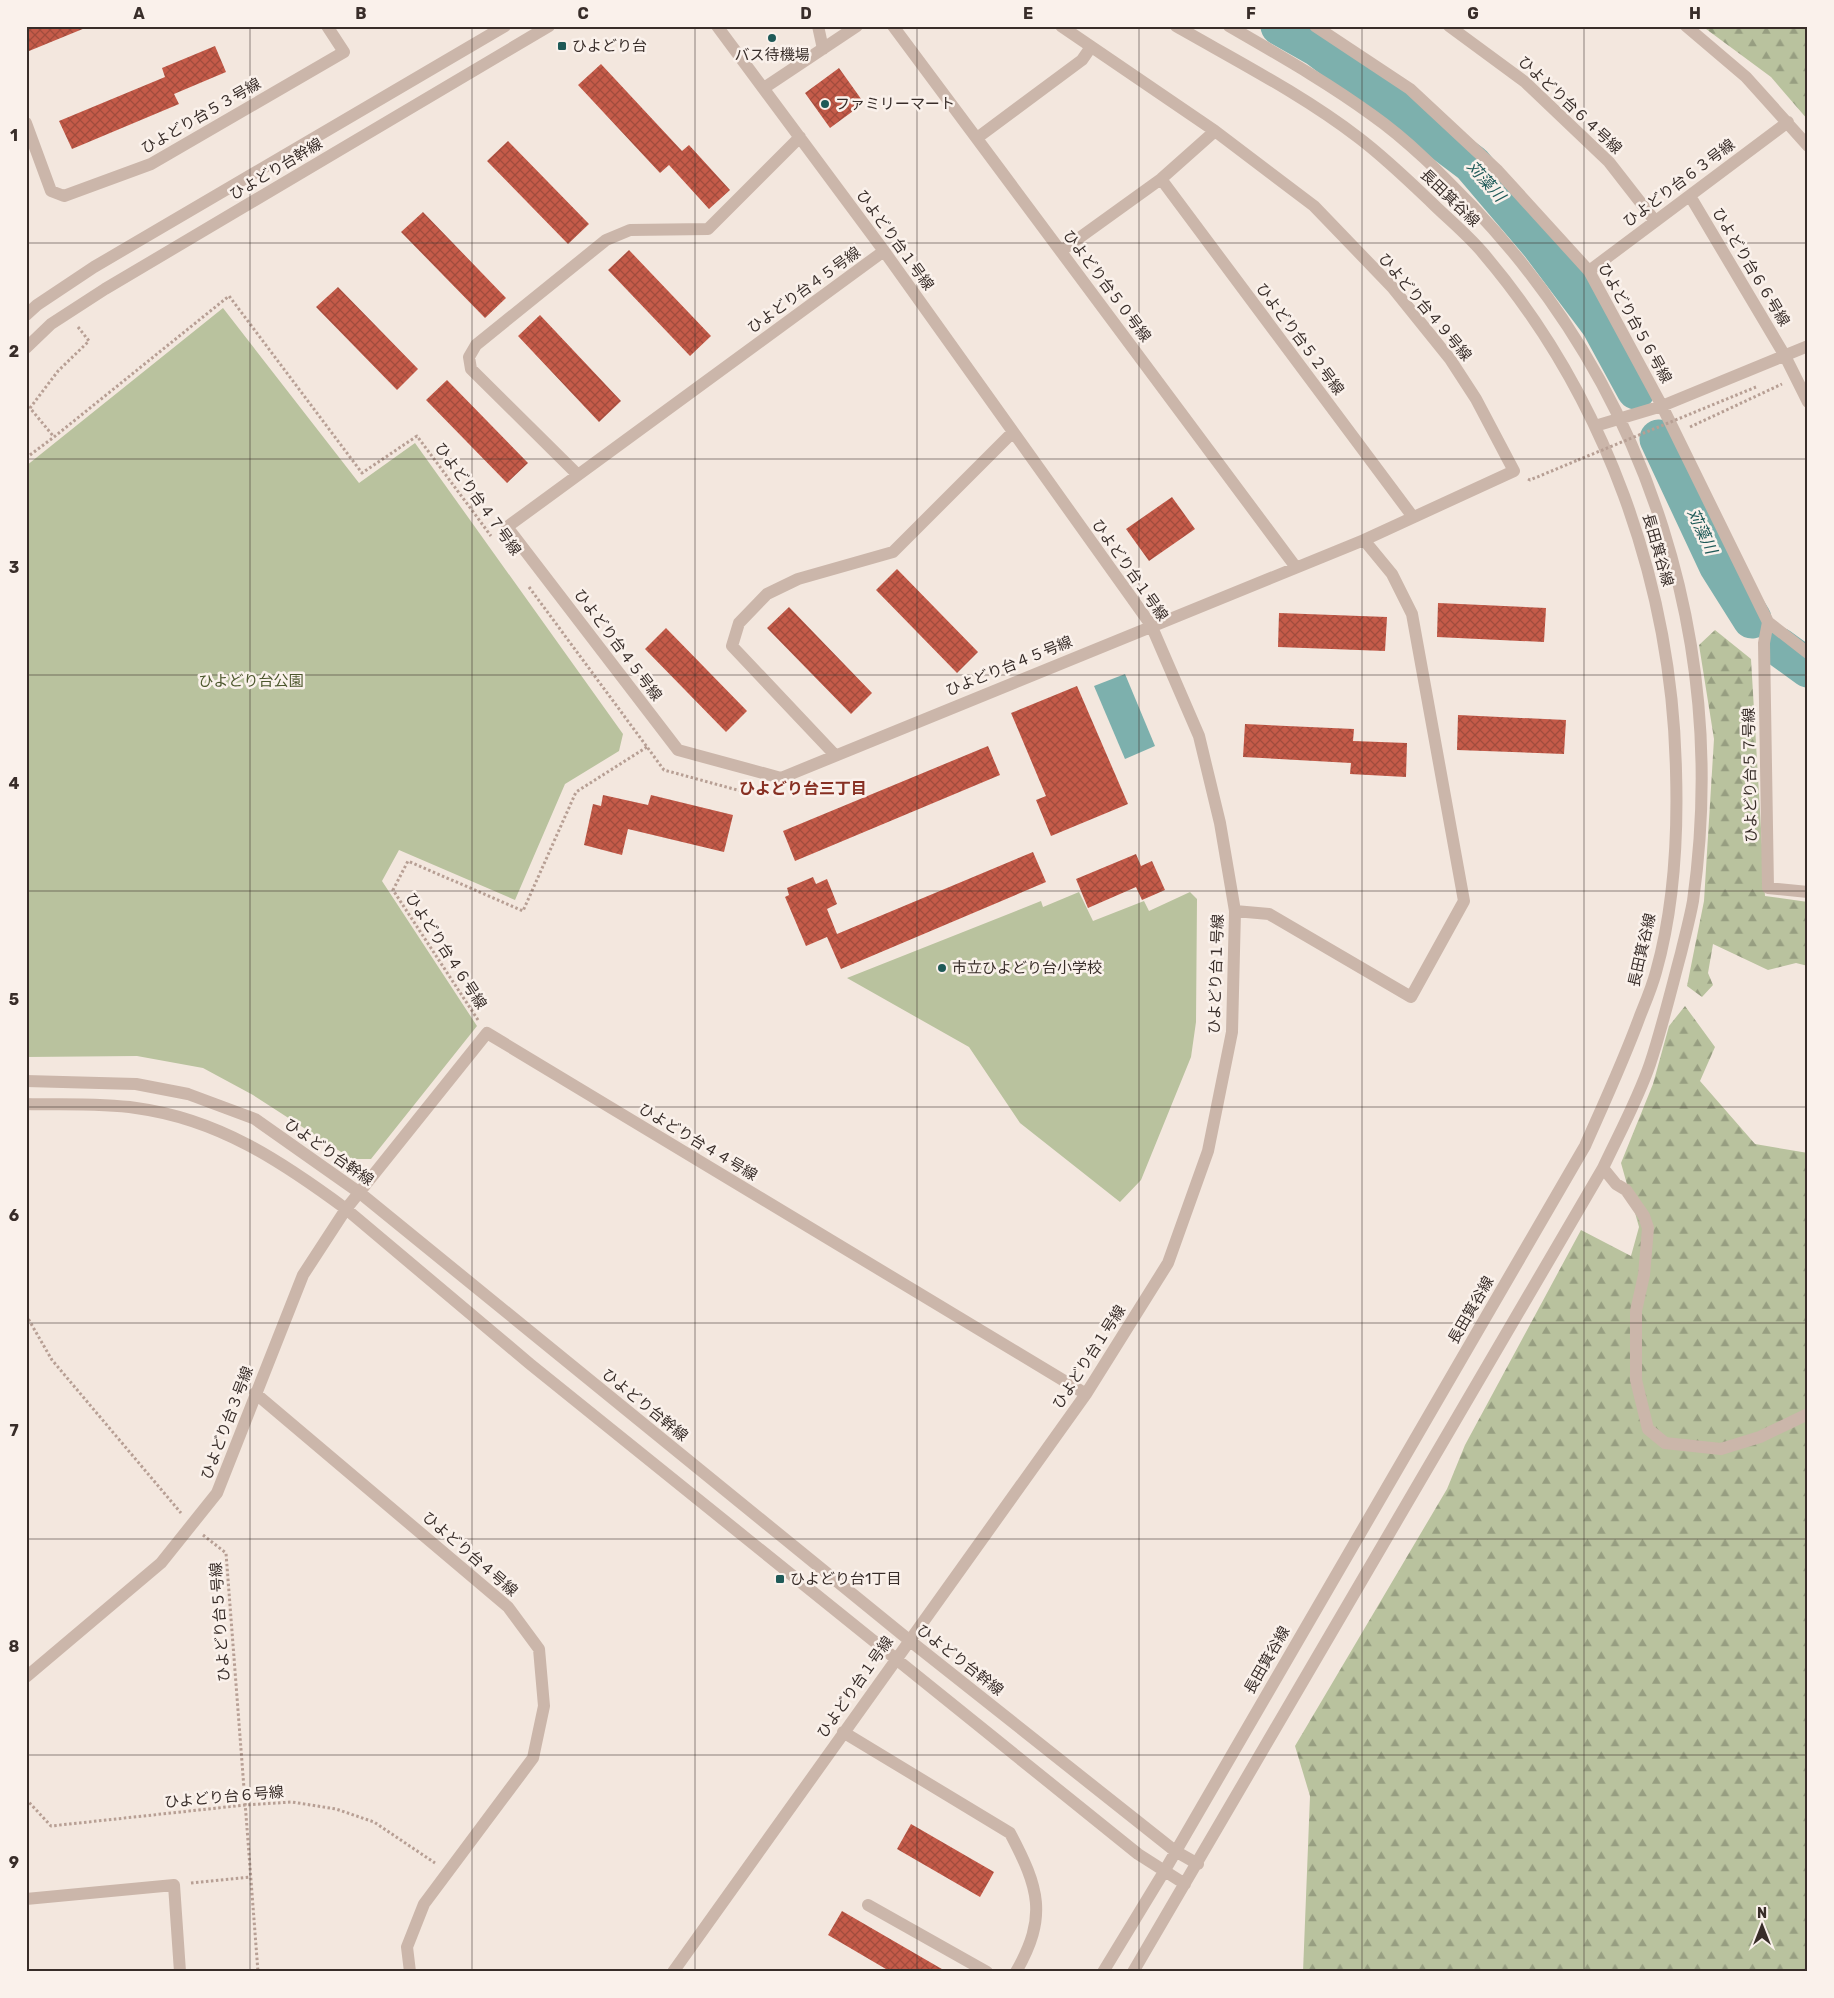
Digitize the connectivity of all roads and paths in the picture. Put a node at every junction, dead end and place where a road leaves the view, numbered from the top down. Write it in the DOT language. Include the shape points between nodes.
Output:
graph roads {
  1 [pos="327,26"];
  2 [pos="504,26"];
  3 [pos="550,26"];
  4 [pos="717,26"];
  5 [pos="818,26"];
  6 [pos="857,26"];
  7 [pos="893,26"];
  8 [pos="1061,26"];
  9 [pos="1176,26"];
  10 [pos="1229,26"];
  11 [pos="1314,26"];
  12 [pos="1449,26"];
  13 [pos="1686,26"];
  14 [pos="1091,47"];
  15 [pos="823,49"];
  16 [pos="764,88"];
  17 [pos="1788,122"];
  18 [pos="26,123"];
  19 [pos="1216,130"];
  20 [pos="800,137"];
  21 [pos="977,138"];
  22 [pos="1808,146"];
  23 [pos="1161,179"];
  24 [pos="1690,196"];
  25 [pos="1656,221"];
  26 [pos="884,251"];
  27 [pos="1061,251"];
  28 [pos="1589,271"];
  29 [pos="26,314"];
  30 [pos="78,327"];
  31 [pos="1808,346"];
  32 [pos="26,348"];
  33 [pos="1785,356"];
  34 [pos="1796,377"];
  35 [pos="1758,395"];
  36 [pos="1808,402"];
  37 [pos="1662,406"];
  38 [pos="1621,418"];
  39 [pos="1596,426"];
  40 [pos="1013,432"];
  41 [pos="1676,433"];
  42 [pos="54,437"];
  43 [pos="26,458"];
  44 [pos="1514,471"];
  45 [pos="578,476"];
  46 [pos="1413,517"];
  47 [pos="494,540"];
  48 [pos="1364,540"];
  49 [pos="1295,566"];
  50 [pos="524,580"];
  51 [pos="1768,622"];
  52 [pos="1151,626"];
  53 [pos="1808,652"];
  54 [pos="647,747"];
  55 [pos="836,755"];
  56 [pos="752,794"];
  57 [pos="1808,892"];
  58 [pos="1235,912"];
  59 [pos="487,1033"];
  60 [pos="26,1081"];
  61 [pos="26,1104"];
  62 [pos="1603,1168"];
  63 [pos="360,1193"];
  64 [pos="346,1209"];
  65 [pos="26,1315"];
  66 [pos="255,1393"];
  67 [pos="1086,1394"];
  68 [pos="1808,1414"];
  69 [pos="192,1526"];
  70 [pos="909,1640"];
  71 [pos="896,1658"];
  72 [pos="26,1677"];
  73 [pos="843,1732"];
  74 [pos="26,1799"];
  75 [pos="245,1805"];
  76 [pos="1175,1851"];
  77 [pos="1198,1864"];
  78 [pos="1165,1870"];
  79 [pos="448,1872"];
  80 [pos="250,1877"];
  81 [pos="1186,1884"];
  82 [pos="174,1885"];
  83 [pos="26,1899"];
  84 [pos="868,1905"];
  85 [pos="180,1972"];
  86 [pos="258,1972"];
  87 [pos="410,1972"];
  88 [pos="673,1972"];
  89 [pos="987,1972"];
  90 [pos="1016,1972"];
  91 [pos="1103,1972"];
  92 [pos="1133,1972"];
  1 -- 18 [label="street, ひよどり台５３号線" via="344,52 151,164 64,196 51,191"];
  2 -- 29 [label="street, ひよどり台幹線" via="94,267"];
  3 -- 32 [label="street, ひよどり台幹線" via="105,289 51,324"];
  4 -- 16 [label="street, ひよどり台１号線"];
  5 -- 15 [label="street"];
  6 -- 15 [label="street"];
  7 -- 21 [label="street, ひよどり台５０号線"];
  8 -- 14 [label="street, ひよどり台４９号線"];
  9 -- 39 [label="street, 長田箕谷線" via="1270,80 1359,138 1414,186 1481,251 1526,309"];
  10 -- 38 [label="street, 長田箕谷線" via="1373,116 1435,168 1502,238 1548,295 1596,370"];
  11 -- 28 [label="street, ひよどり台５６号線" via="1410,89 1498,171"];
  12 -- 25 [label="street, ひよどり台６４号線" via="1525,82 1608,162"];
  13 -- 17 [label="street" via="1746,76"];
  14 -- 19 [label="street, ひよどり台４９号線"];
  14 -- 21 [label="street" via="1082,60"];
  15 -- 16 [label="street"];
  16 -- 20 [label="street, ひよどり台１号線"];
  17 -- 22 [label="street"];
  17 -- 24 [label="street, ひよどり台６３号線"];
  19 -- 23 [label="street"];
  19 -- 44 [label="street, ひよどり台４９号線" via="1314,206 1392,287 1450,359 1476,399"];
  20 -- 26 [label="street, ひよどり台１号線"];
  20 -- 45 [label="street" via="708,230 630,230 606,240 476,345 470,357 471,369"];
  21 -- 27 [label="street, ひよどり台５０号線"];
  23 -- 27 [label="street"];
  23 -- 46 [label="street, ひよどり台５２号線"];
  24 -- 25 [label="street, ひよどり台６３号線"];
  24 -- 33 [label="street, ひよどり台６６号線"];
  25 -- 28 [label="street, ひよどり台６３号線"];
  26 -- 40 [label="street, ひよどり台１号線"];
  26 -- 45 [label="street, ひよどり台４５号線"];
  27 -- 49 [label="street, ひよどり台５０号線"];
  28 -- 37 [label="street, ひよどり台５６号線"];
  30 -- 42 [label="path" via="89,341 58,371 30,408"];
  31 -- 33 [label="street"];
  33 -- 34 [label="street, ひよどり台６６号線"];
  33 -- 37 [label="street"];
  34 -- 35 [label="path"];
  34 -- 36 [label="street, ひよどり台６６号線"];
  35 -- 41 [label="path"];
  35 -- 44 [label="path, bridge" via="1756,387 1530,480"];
  37 -- 38 [label="street"];
  37 -- 41 [label="street, ひよどり台５６号線"];
  38 -- 39 [label="street"];
  38 -- 62 [label="street, 長田箕谷線" via="1654,498 1676,565 1701,712 1702,813 1693,904 1674,978 1649,1065"];
  39 -- 76 [label="street, 長田箕谷線" via="1628,506 1649,572 1675,714 1677,813 1670,901 1656,972 1626,1054 1585,1146"];
  40 -- 52 [label="street, ひよどり台１号線"];
  40 -- 55 [label="street" via="893,552 798,579 768,594 739,623 732,646"];
  41 -- 51 [label="street, ひよどり台５６号線"];
  42 -- 43 [label="path, ひよどり台４７号線"];
  42 -- 47 [label="path, ひよどり台４７号線" via="228,296 362,473 418,436"];
  44 -- 46 [label="street"];
  45 -- 55 [label="street, ひよどり台４５号線" via="508,527 678,750 781,778"];
  46 -- 48 [label="street"];
  48 -- 49 [label="street"];
  48 -- 58 [label="street" via="1392,574 1412,614 1464,901 1411,997 1269,914"];
  49 -- 52 [label="street"];
  50 -- 54 [label="path"];
  51 -- 53 [label="street, ひよどり台５６号線"];
  51 -- 57 [label="street, ひよどり台５７号線" via="1764,643 1768,888"];
  52 -- 55 [label="street, ひよどり台４５号線"];
  52 -- 58 [label="street, ひよどり台１号線" via="1199,736 1220,823"];
  54 -- 56 [label="path" via="664,770"];
  54 -- 59 [label="path, ひよどり台４６号線" via="576,792 523,911 408,862 393,890"];
  58 -- 67 [label="street, ひよどり台１号線" via="1232,1032 1208,1151 1168,1263"];
  59 -- 63 [label="street"];
  59 -- 67 [label="street, ひよどり台４４号線"];
  60 -- 63 [label="street, ひよどり台幹線" via="136,1084 188,1094 255,1119"];
  61 -- 64 [label="street" via="136,1108 185,1118 246,1142"];
  62 -- 68 [label="street" via="1616,1184 1626,1190 1644,1216 1648,1228 1644,1275 1636,1312 1636,1380 1648,1429 1665,1443 1721,1449 1760,1437"];
  62 -- 77 [label="street, 長田箕谷線"];
  63 -- 64 [label="street"];
  63 -- 70 [label="street, ひよどり台幹線"];
  64 -- 66 [label="street, ひよどり台３号線" via="303,1275"];
  64 -- 71 [label="street" via="530,1364"];
  65 -- 69 [label="path, ひよどり台５号線" via="52,1360"];
  66 -- 69 [label="street, ひよどり台３号線" via="217,1493"];
  66 -- 79 [label="street, ひよどり台４号線" via="508,1607 539,1649 544,1706 533,1758"];
  67 -- 70 [label="street, ひよどり台１号線"];
  69 -- 72 [label="street, ひよどり台３号線" via="161,1563"];
  69 -- 75 [label="path, ひよどり台５号線" via="226,1553"];
  70 -- 71 [label="street, ひよどり台１号線"];
  70 -- 76 [label="street, ひよどり台幹線"];
  71 -- 73 [label="street, ひよどり台１号線"];
  71 -- 78 [label="street" via="1138,1854"];
  73 -- 88 [label="street, ひよどり台１号線"];
  73 -- 90 [label="street" via="1010,1833 1024,1859 1037,1923"];
  74 -- 75 [label="path, ひよどり台６号線" via="51,1826"];
  75 -- 79 [label="path, ひよどり台６号線" via="292,1802 336,1809 374,1822"];
  75 -- 80 [label="path, ひよどり台５号線"];
  76 -- 77 [label="street, ひよどり台幹線"];
  76 -- 78 [label="street, 長田箕谷線"];
  77 -- 81 [label="street, 長田箕谷線"];
  78 -- 81 [label="street"];
  78 -- 91 [label="street, 長田箕谷線"];
  79 -- 87 [label="street, ひよどり台４号線" via="424,1904 407,1947"];
  80 -- 82 [label="path"];
  80 -- 86 [label="path, ひよどり台５号線"];
  81 -- 92 [label="street, 長田箕谷線"];
  82 -- 83 [label="street"];
  82 -- 85 [label="street"];
  84 -- 89 [label="street"];
}
